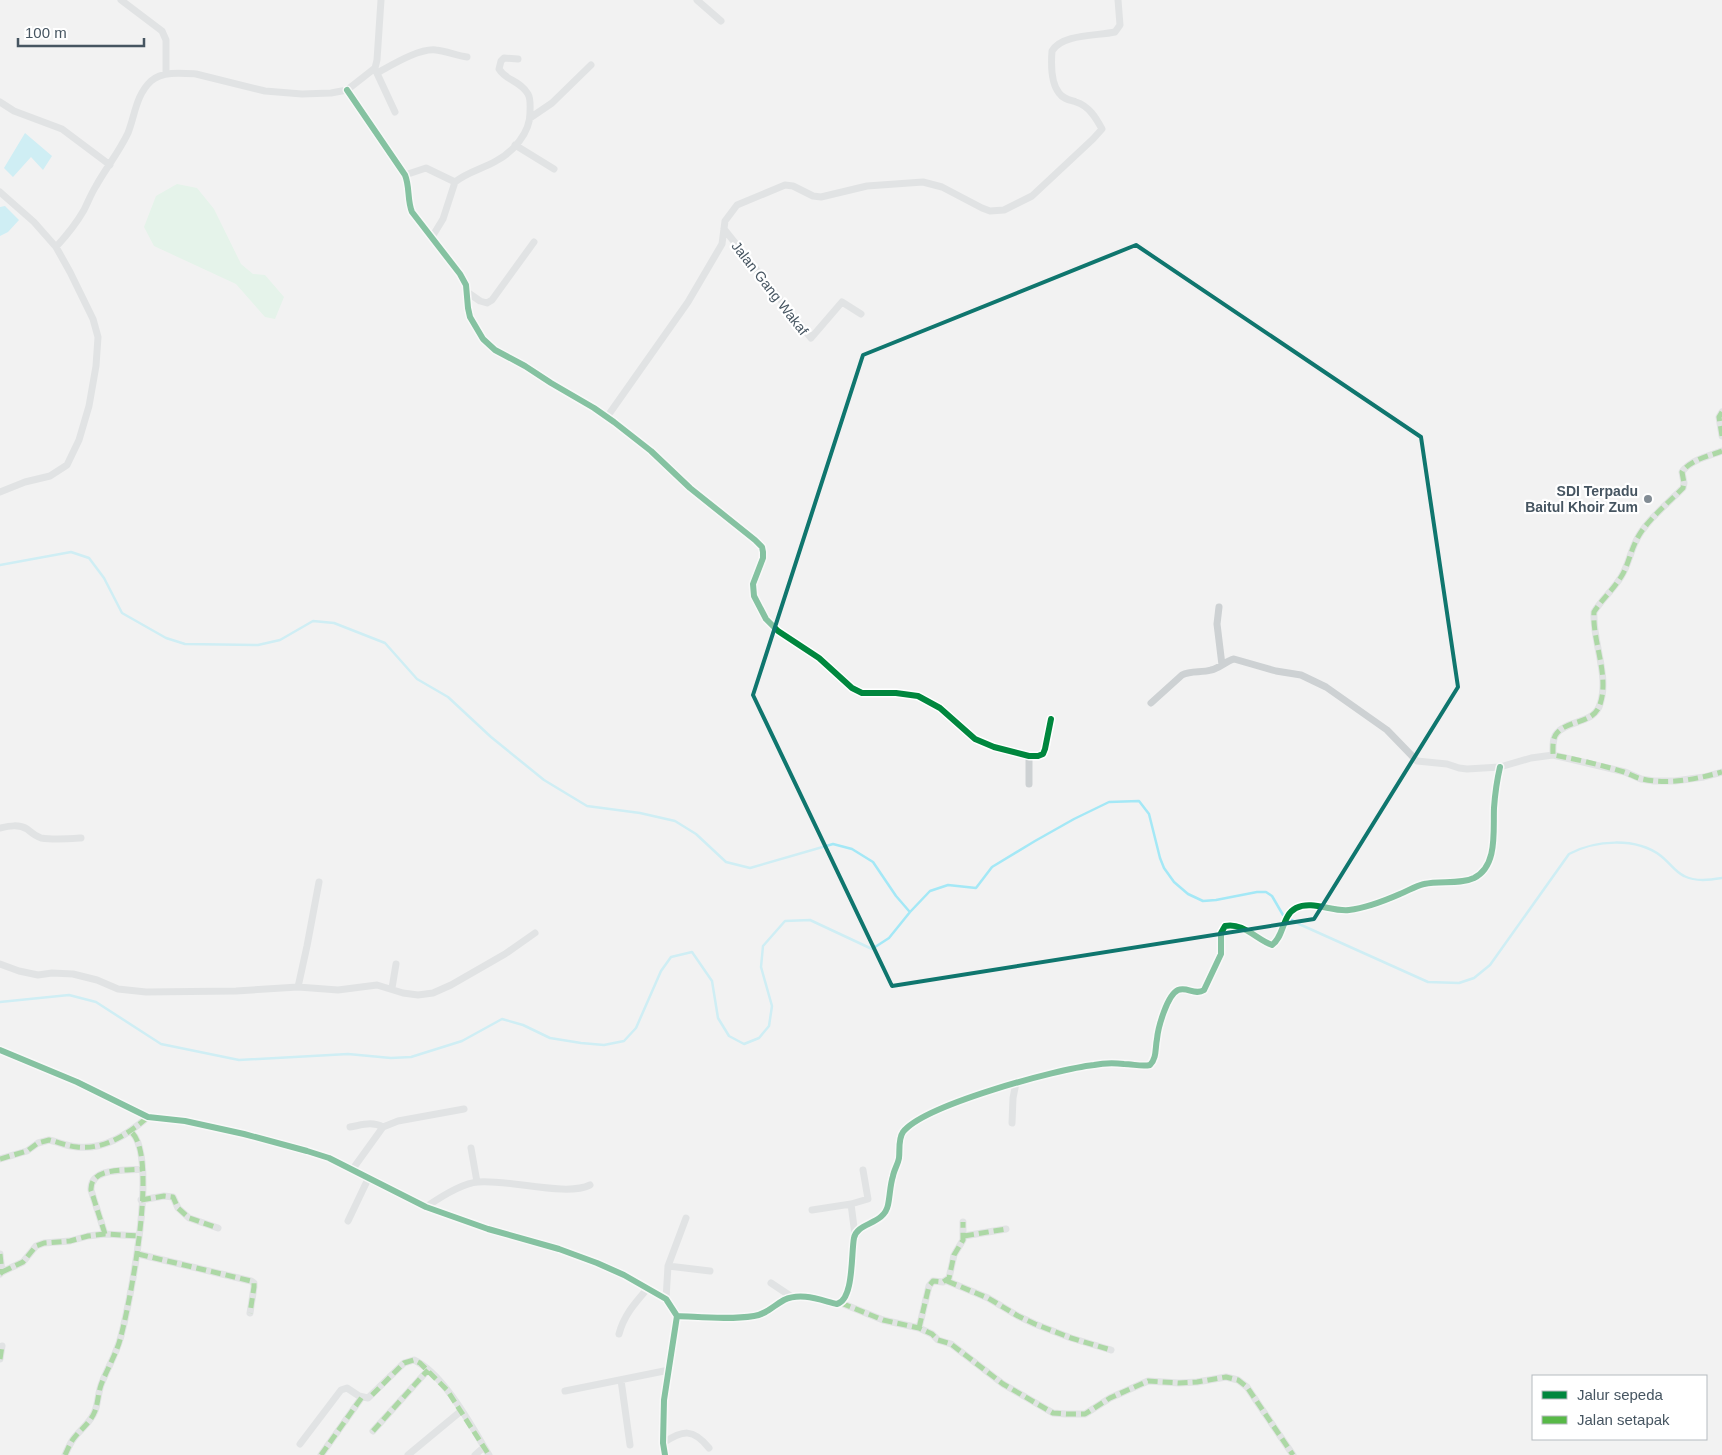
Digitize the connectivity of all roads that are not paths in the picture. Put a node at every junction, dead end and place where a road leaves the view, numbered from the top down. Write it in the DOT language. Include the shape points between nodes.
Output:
graph roads {
  1 [pos="121,0"];
  2 [pos="381,0"];
  3 [pos="697,0"];
  4 [pos="1118,0"];
  5 [pos="721,21"];
  6 [pos="467,57"];
  7 [pos="518,59"];
  8 [pos="591,64"];
  9 [pos="376,70"];
  10 [pos="166,74"];
  11 [pos="347,90"];
  12 [pos="0,102"];
  13 [pos="395,112"];
  14 [pos="530,118"];
  15 [pos="515,145"];
  16 [pos="110,165"];
  17 [pos="554,169"];
  18 [pos="405,175"];
  19 [pos="455,182"];
  20 [pos="0,192"];
  21 [pos="723,228"];
  22 [pos="432,237"];
  23 [pos="534,242"];
  24 [pos="56,247"];
  25 [pos="467,292"];
  26 [pos="861,314"];
  27 [pos="1722,412"];
  28 [pos="607,418"];
  29 [pos="1722,436"];
  30 [pos="1722,451"];
  31 [pos="0,492"];
  32 [pos="1219,607"];
  33 [pos="1222,665"];
  34 [pos="1151,703"];
  35 [pos="1051,719"];
  36 [pos="1553,755"];
  37 [pos="1029,756"];
  38 [pos="1500,767"];
  39 [pos="1722,772"];
  40 [pos="1029,784"];
  41 [pos="0,828"];
  42 [pos="81,838"];
  43 [pos="319,882"];
  44 [pos="535,933"];
  45 [pos="0,964"];
  46 [pos="396,964"];
  47 [pos="298,987"];
  48 [pos="392,988"];
  49 [pos="0,1050"];
  50 [pos="1016,1083"];
  51 [pos="464,1109"];
  52 [pos="148,1117"];
  53 [pos="1012,1123"];
  54 [pos="350,1127"];
  55 [pos="383,1127"];
  56 [pos="130,1131"];
  57 [pos="471,1148"];
  58 [pos="0,1159"];
  59 [pos="142,1169"];
  60 [pos="352,1170"];
  61 [pos="863,1170"];
  62 [pos="368,1179"];
  63 [pos="477,1182"];
  64 [pos="590,1185"];
  65 [pos="141,1200"];
  66 [pos="851,1204"];
  67 [pos="426,1206"];
  68 [pos="812,1210"];
  69 [pos="686,1218"];
  70 [pos="348,1221"];
  71 [pos="963,1222"];
  72 [pos="218,1228"];
  73 [pos="1006,1229"];
  74 [pos="105,1234"];
  75 [pos="855,1235"];
  76 [pos="139,1236"];
  77 [pos="964,1236"];
  78 [pos="0,1254"];
  79 [pos="138,1254"];
  80 [pos="668,1266"];
  81 [pos="710,1271"];
  82 [pos="1,1273"];
  83 [pos="947,1281"];
  84 [pos="771,1283"];
  85 [pos="648,1288"];
  86 [pos="792,1297"];
  87 [pos="666,1299"];
  88 [pos="841,1303"];
  89 [pos="250,1313"];
  90 [pos="677,1316"];
  91 [pos="919,1328"];
  92 [pos="619,1334"];
  93 [pos="2,1346"];
  94 [pos="1111,1350"];
  95 [pos="0,1359"];
  96 [pos="428,1370"];
  97 [pos="668,1370"];
  98 [pos="621,1380"];
  99 [pos="565,1392"];
  100 [pos="362,1397"];
  101 [pos="461,1411"];
  102 [pos="373,1431"];
  103 [pos="662,1443"];
  104 [pos="300,1444"];
  105 [pos="630,1445"];
  106 [pos="484,1447"];
  107 [pos="709,1448"];
  108 [pos="65,1455"];
  109 [pos="321,1455"];
  110 [pos="408,1455"];
  111 [pos="475,1455"];
  112 [pos="488,1455"];
  113 [pos="665,1455"];
  114 [pos="1293,1455"];
  1 -- 10 [label="street" via="165,35"];
  2 -- 9 [label="street"];
  3 -- 5 [label="street"];
  4 -- 21 [label="street" via="1120,25 1115,32 1061,43 1052,51 1052,70 1059,93 1091,111 1102,129 1032,196 1004,210 990,210 932,183 867,186 821,197 785,185 737,205"];
  6 -- 9 [label="street" via="429,50"];
  7 -- 14 [label="street" via="504,58 500,70 527,92"];
  8 -- 14 [label="street" via="552,104"];
  9 -- 11 [label="street"];
  9 -- 13 [label="street"];
  10 -- 11 [label="street" via="196,74 281,93"];
  10 -- 16 [label="street" via="152,80 146,88 136,106 128,133"];
  11 -- 18 [label="street"];
  12 -- 16 [label="street" via="14,111 62,129"];
  14 -- 15 [label="street"];
  15 -- 17 [label="street"];
  15 -- 19 [label="street" via="502,157"];
  16 -- 24 [label="street" via="73,229"];
  18 -- 19 [label="street" via="426,168"];
  18 -- 22 [label="street" via="412,212"];
  19 -- 22 [label="street" via="443,219"];
  20 -- 24 [label="street"];
  21 -- 26 [label="street, Jalan Gang Wakaf" via="810,338 842,302"];
  21 -- 28 [label="street" via="722,244 688,302"];
  22 -- 25 [label="street" via="460,274"];
  23 -- 25 [label="street" via="492,300 487,303 480,301"];
  24 -- 31 [label="street" via="93,319 98,337 90,406 67,465 50,476"];
  25 -- 28 [label="street" via="470,318 495,350"];
  27 -- 29 [label="street"];
  28 -- 37 [label="street" via="651,451 762,548 763,558 753,584 754,596 766,619 778,631 862,693 918,696 940,708 982,743"];
  30 -- 36 [label="street" via="1685,468 1682,472 1683,488 1642,531 1622,576 1594,612 1603,679 1599,706 1595,714 1556,734"];
  32 -- 33 [label="street" via="1217,624"];
  33 -- 34 [label="street" via="1214,670 1187,672"];
  33 -- 38 [label="street" via="1234,659 1311,678 1370,716 1417,761 1459,768"];
  35 -- 37 [label="street" via="1043,754"];
  36 -- 38 [label="street"];
  36 -- 39 [label="street" via="1654,781 1675,781"];
  37 -- 40 [label="street"];
  38 -- 50 [label="street" via="1494,845 1481,873 1465,881 1425,884 1348,910 1298,906 1292,910 1272,946 1250,932 1229,925 1221,933 1221,954 1204,990 1178,990 1167,1002 1154,1060 1150,1065 1092,1065"];
  41 -- 42 [label="street" via="23,827 40,838"];
  43 -- 47 [label="street"];
  44 -- 48 [label="street" via="505,954 433,993 418,995"];
  45 -- 47 [label="street" via="38,975 73,974 118,988 146,992 236,992"];
  46 -- 48 [label="street"];
  47 -- 48 [label="street" via="338,990 377,984"];
  49 -- 52 [label="street" via="77,1082"];
  50 -- 53 [label="street"];
  50 -- 75 [label="street" via="947,1106 904,1130 885,1213"];
  51 -- 55 [label="street" via="398,1121"];
  52 -- 56 [label="street"];
  52 -- 60 [label="street" via="185,1121 289,1146 329,1158"];
  54 -- 55 [label="street" via="372,1123"];
  55 -- 60 [label="street"];
  56 -- 58 [label="street" via="93,1147 44,1141 27,1151"];
  56 -- 59 [label="street" via="137,1139"];
  57 -- 63 [label="street"];
  59 -- 65 [label="street"];
  59 -- 74 [label="street" via="104,1173 94,1178 91,1190"];
  60 -- 62 [label="street"];
  61 -- 66 [label="street" via="868,1199"];
  62 -- 67 [label="street"];
  62 -- 70 [label="street"];
  63 -- 64 [label="street" via="569,1189"];
  63 -- 67 [label="street"];
  65 -- 72 [label="street" via="173,1197 186,1216"];
  65 -- 76 [label="street"];
  66 -- 68 [label="street"];
  66 -- 75 [label="street"];
  67 -- 85 [label="street" via="488,1229 597,1262"];
  69 -- 80 [label="street"];
  71 -- 77 [label="street"];
  73 -- 77 [label="street"];
  74 -- 76 [label="street"];
  74 -- 82 [label="street" via="44,1243 36,1246 23,1262"];
  75 -- 88 [label="street" via="850,1277"];
  76 -- 79 [label="street"];
  77 -- 83 [label="street" via="954,1254"];
  78 -- 82 [label="street"];
  79 -- 89 [label="street" via="252,1281"];
  79 -- 108 [label="street" via="121,1338 100,1386 96,1411"];
  80 -- 81 [label="street"];
  80 -- 87 [label="street"];
  83 -- 91 [label="street" via="933,1282 929,1286"];
  83 -- 94 [label="street" via="988,1298 1035,1324"];
  84 -- 86 [label="street"];
  85 -- 87 [label="street"];
  85 -- 92 [label="street" via="627,1314"];
  86 -- 88 [label="street"];
  86 -- 90 [label="street" via="766,1314 744,1318"];
  87 -- 90 [label="street"];
  88 -- 91 [label="street" via="883,1320"];
  90 -- 97 [label="street"];
  91 -- 114 [label="street" via="951,1344 1003,1384 1053,1413 1084,1414 1148,1381 1180,1383 1226,1377 1238,1380"];
  93 -- 95 [label="street"];
  96 -- 100 [label="street" via="414,1360 404,1363 372,1395"];
  96 -- 101 [label="street"];
  96 -- 102 [label="street"];
  97 -- 98 [label="street"];
  97 -- 103 [label="street"];
  98 -- 99 [label="street"];
  98 -- 105 [label="street"];
  100 -- 104 [label="street" via="347,1388 341,1390"];
  100 -- 109 [label="street"];
  101 -- 106 [label="street"];
  101 -- 110 [label="street"];
  103 -- 107 [label="street" via="688,1433 701,1438"];
  103 -- 113 [label="street"];
  106 -- 111 [label="street"];
  106 -- 112 [label="street"];
}
